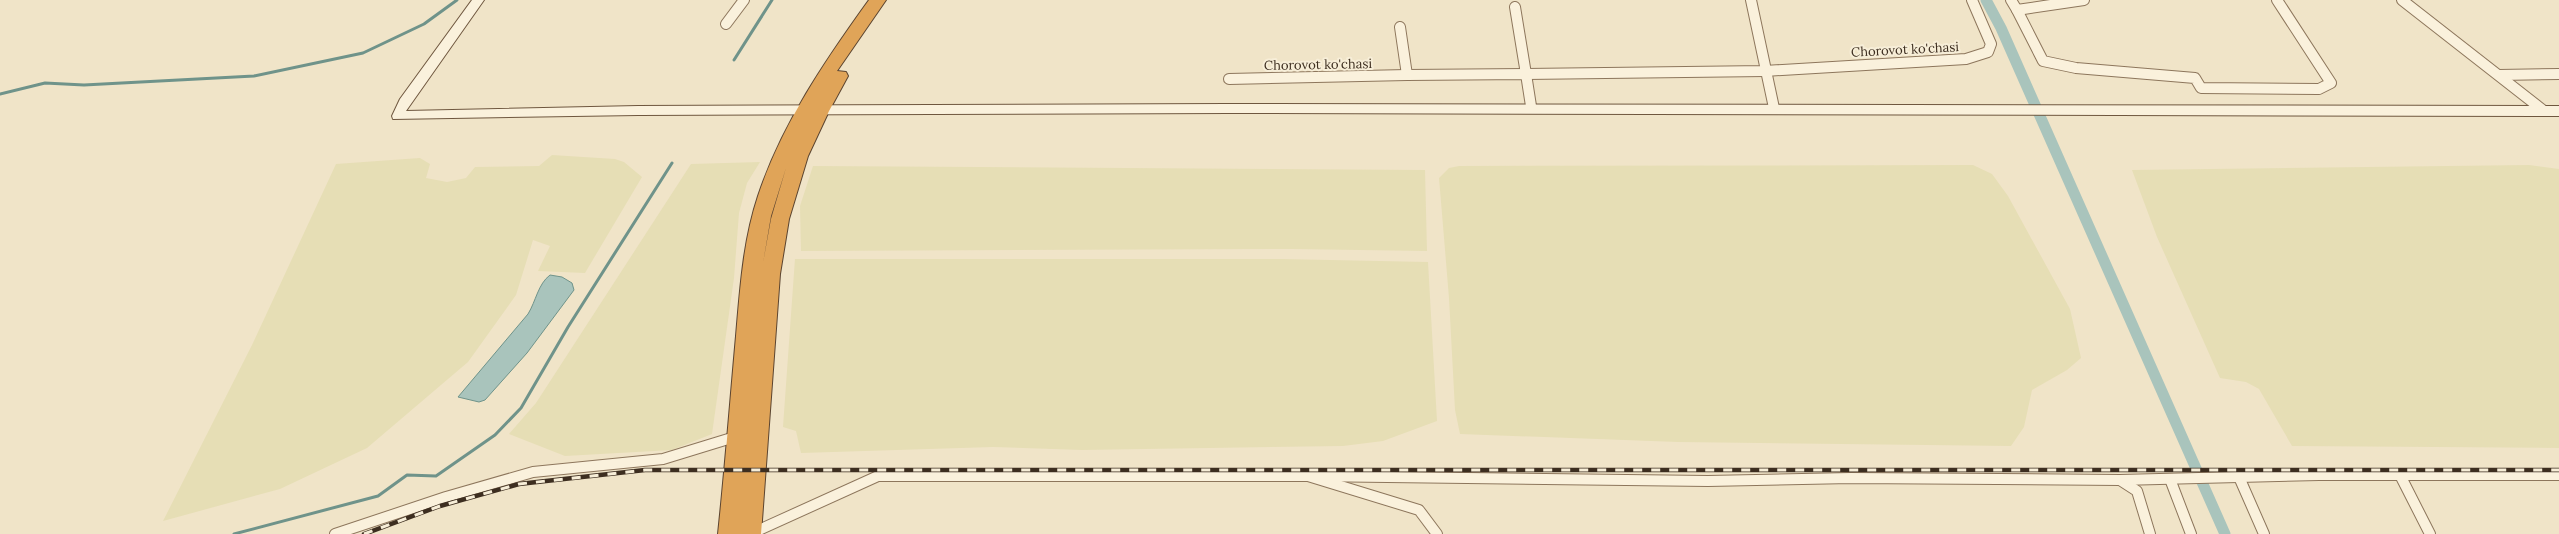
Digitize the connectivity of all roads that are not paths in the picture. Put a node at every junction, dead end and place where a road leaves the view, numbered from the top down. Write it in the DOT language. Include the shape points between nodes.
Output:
graph roads {
  1 [pos="478,0"];
  2 [pos="744,0"];
  3 [pos="878,0"];
  4 [pos="892,0"];
  5 [pos="1751,0"];
  6 [pos="1972,0"];
  7 [pos="2011,0"];
  8 [pos="2084,0"];
  9 [pos="2277,0"];
  10 [pos="2402,0"];
  11 [pos="1515,7"];
  12 [pos="2017,10"];
  13 [pos="726,24"];
  14 [pos="1400,27"];
  15 [pos="1765,71"];
  16 [pos="1526,74"];
  17 [pos="2559,74"];
  18 [pos="1406,75"];
  19 [pos="2499,75"];
  20 [pos="1229,79"];
  21 [pos="1531,106"];
  22 [pos="1774,108"];
  23 [pos="812,110"];
  24 [pos="2544,111"];
  25 [pos="2559,111"];
  26 [pos="738,436"];
  27 [pos="2400,475"];
  28 [pos="2559,475"];
  29 [pos="1308,476"];
  30 [pos="2239,477"];
  31 [pos="2170,479"];
  32 [pos="2120,480"];
  33 [pos="335,534"];
  34 [pos="729,534"];
  35 [pos="750,534"];
  36 [pos="1437,534"];
  37 [pos="2150,534"];
  38 [pos="2191,534"];
  39 [pos="2264,534"];
  40 [pos="2430,534"];
  1 -- 23 [label="street" via="404,102 398,116 566,110"];
  2 -- 13 [label="street"];
  3 -- 23 [label="highway" via="826,73"];
  4 -- 23 [label="highway"];
  5 -- 15 [label="street"];
  6 -- 15 [label="street, Chorovot ko'chasi" via="1991,44 1988,52 1966,59"];
  7 -- 12 [label="street"];
  8 -- 12 [label="street"];
  9 -- 12 [label="street" via="2331,83 2319,89 2201,88 2195,78 2076,68 2043,61"];
  10 -- 19 [label="street"];
  11 -- 16 [label="street"];
  14 -- 18 [label="street"];
  15 -- 16 [label="street, Chorovot ko'chasi"];
  15 -- 22 [label="street"];
  16 -- 18 [label="street, Chorovot ko'chasi"];
  16 -- 21 [label="street"];
  17 -- 19 [label="street"];
  18 -- 20 [label="street, Chorovot ko'chasi"];
  19 -- 24 [label="street"];
  21 -- 22 [label="street"];
  21 -- 23 [label="street"];
  22 -- 24 [label="street"];
  23 -- 26 [label="highway" via="767,196 760,224 749,294"];
  23 -- 35 [label="highway" via="780,219 770,274"];
  24 -- 25 [label="street"];
  26 -- 33 [label="street" via="663,459 534,472 446,497"];
  26 -- 34 [label="highway"];
  27 -- 28 [label="street"];
  27 -- 30 [label="street"];
  27 -- 40 [label="street"];
  29 -- 32 [label="street" via="1700,481 1851,478"];
  29 -- 35 [label="street" via="878,476"];
  29 -- 36 [label="street" via="1419,510"];
  30 -- 31 [label="street"];
  30 -- 39 [label="street"];
  31 -- 32 [label="street"];
  31 -- 38 [label="street"];
  32 -- 37 [label="street" via="2136,491"];
}
